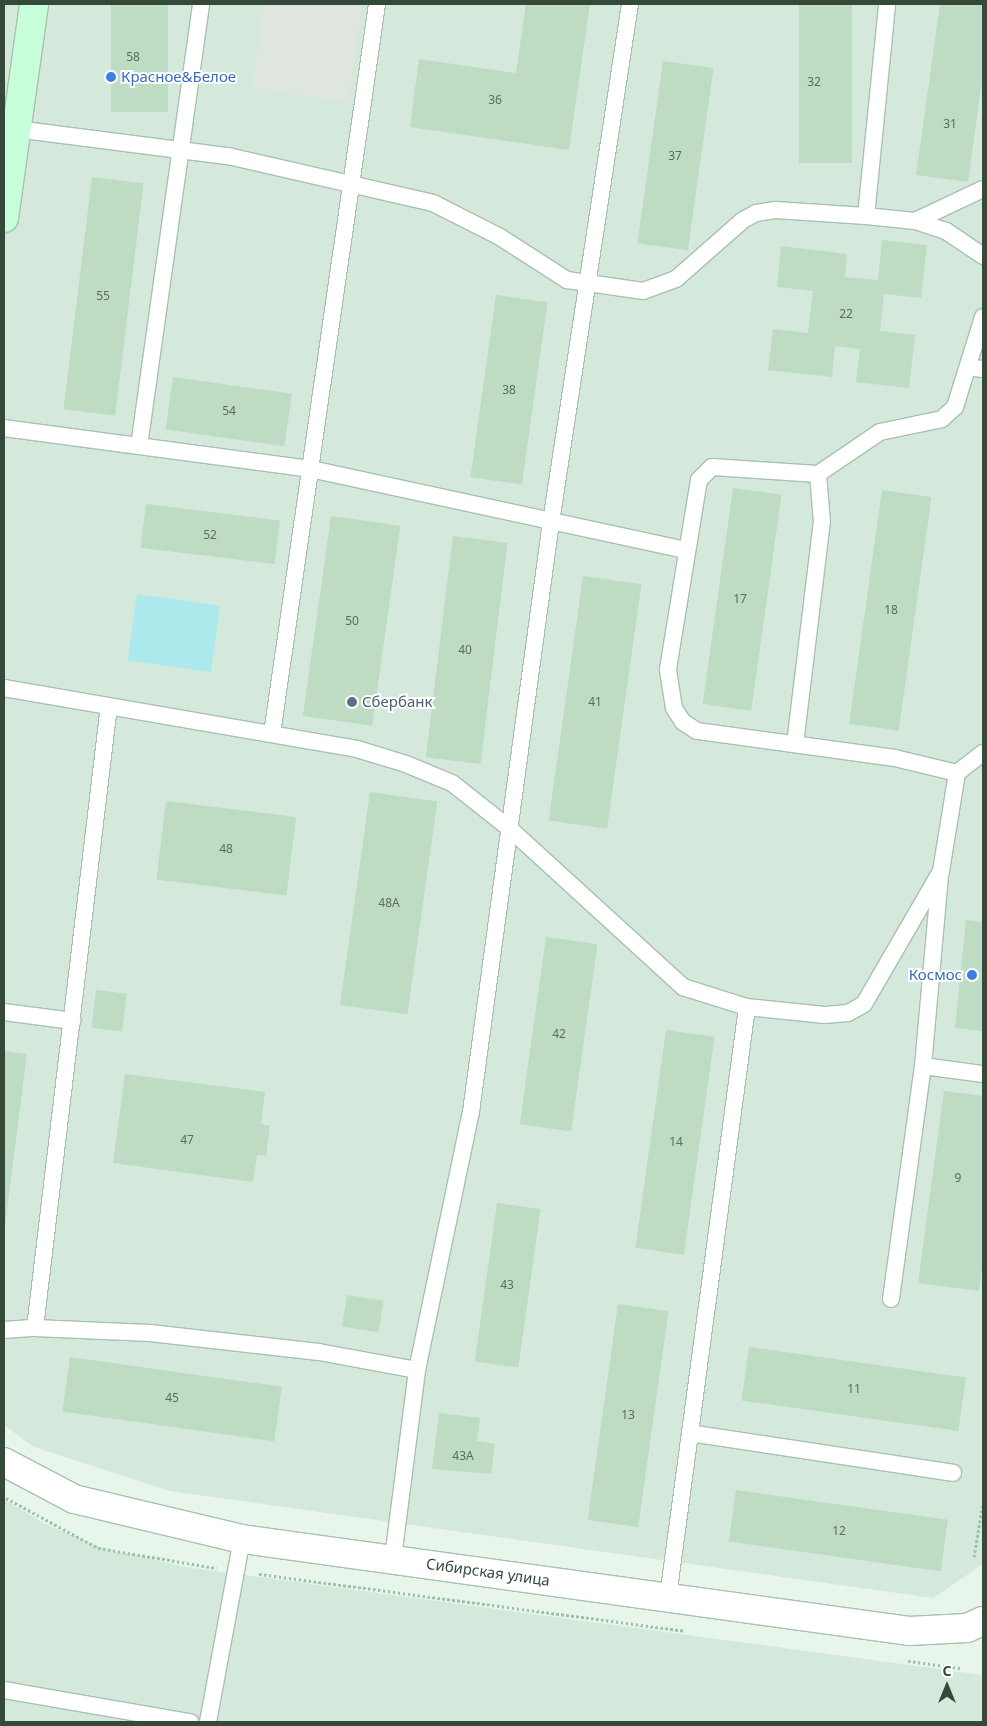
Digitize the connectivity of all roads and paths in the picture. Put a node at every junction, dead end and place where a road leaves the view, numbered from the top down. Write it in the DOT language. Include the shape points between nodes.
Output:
graph roads {
  1 [pos="34,4"];
  2 [pos="202,4"];
  3 [pos="377,4"];
  4 [pos="630,4"];
  5 [pos="887,4"];
  6 [pos="16,129"];
  7 [pos="182,149"];
  8 [pos="351,185"];
  9 [pos="983,188"];
  10 [pos="866,216"];
  11 [pos="4,218"];
  12 [pos="915,221"];
  13 [pos="983,256"];
  14 [pos="588,284"];
  15 [pos="983,317"];
  16 [pos="975,368"];
  17 [pos="4,428"];
  18 [pos="139,446"];
  19 [pos="311,470"];
  20 [pos="818,474"];
  21 [pos="551,522"];
  22 [pos="686,550"];
  23 [pos="4,688"];
  24 [pos="109,706"];
  25 [pos="272,734"];
  26 [pos="795,744"];
  27 [pos="983,754"];
  28 [pos="956,773"];
  29 [pos="509,828"];
  30 [pos="941,871"];
  31 [pos="747,1007"];
  32 [pos="4,1012"];
  33 [pos="72,1021"];
  34 [pos="923,1066"];
  35 [pos="983,1074"];
  36 [pos="891,1298"];
  37 [pos="35,1328"];
  38 [pos="4,1330"];
  39 [pos="417,1370"];
  40 [pos="690,1433"];
  41 [pos="4,1462"];
  42 [pos="953,1472"];
  43 [pos="983,1502"];
  44 [pos="242,1538"];
  45 [pos="974,1557"];
  46 [pos="393,1558"];
  47 [pos="668,1597"];
  48 [pos="983,1621"];
  49 [pos="4,1690"];
  50 [pos="190,1722"];
  51 [pos="208,1722"];
  1 -- 6 [label="street"];
  2 -- 7 [label="lane"];
  3 -- 8 [label="lane"];
  4 -- 14 [label="lane"];
  5 -- 10 [label="lane"];
  6 -- 7 [label="lane"];
  6 -- 11 [label="street"];
  7 -- 8 [label="lane"];
  7 -- 18 [label="lane"];
  8 -- 14 [label="lane" via="433,204 500,237 548,272"];
  8 -- 19 [label="lane"];
  9 -- 12 [label="lane"];
  10 -- 12 [label="lane"];
  10 -- 14 [label="lane" via="776,210 756,213 662,288 642,291"];
  12 -- 13 [label="lane" via="946,231"];
  14 -- 21 [label="lane"];
  15 -- 16 [label="lane"];
  16 -- 20 [label="lane" via="955,407 942,420 880,432"];
  17 -- 18 [label="lane"];
  18 -- 19 [label="lane"];
  19 -- 21 [label="lane"];
  19 -- 25 [label="lane"];
  20 -- 22 [label="lane" via="712,467 699,480"];
  20 -- 26 [label="lane" via="821,531"];
  21 -- 22 [label="lane"];
  21 -- 29 [label="lane"];
  22 -- 26 [label="lane" via="668,669 674,708 683,722 697,731"];
  23 -- 24 [label="lane"];
  24 -- 25 [label="lane"];
  24 -- 33 [label="lane"];
  25 -- 29 [label="lane" via="357,749 406,764 452,783"];
  26 -- 28 [label="lane" via="895,758"];
  27 -- 28 [label="lane"];
  28 -- 30 [label="lane"];
  29 -- 31 [label="lane" via="570,880 668,978 683,987"];
  29 -- 39 [label="lane" via="471,1112"];
  30 -- 31 [label="lane" via="864,1004 848,1013 825,1015"];
  30 -- 34 [label="lane"];
  31 -- 40 [label="lane"];
  32 -- 33 [label="lane"];
  33 -- 37 [label="lane"];
  34 -- 35 [label="lane"];
  34 -- 36 [label="lane"];
  37 -- 38 [label="lane"];
  37 -- 39 [label="lane" via="150,1333 319,1352"];
  39 -- 46 [label="lane"];
  40 -- 42 [label="lane"];
  40 -- 47 [label="lane"];
  41 -- 44 [label="street, Сибирская улица" via="74,1499"];
  43 -- 45 [label="path"];
  44 -- 46 [label="street, Сибирская улица"];
  44 -- 51 [label="lane"];
  46 -- 47 [label="street, Сибирская улица"];
  47 -- 48 [label="street, Сибирская улица" via="909,1631 967,1628"];
  49 -- 50 [label="lane"];
}
